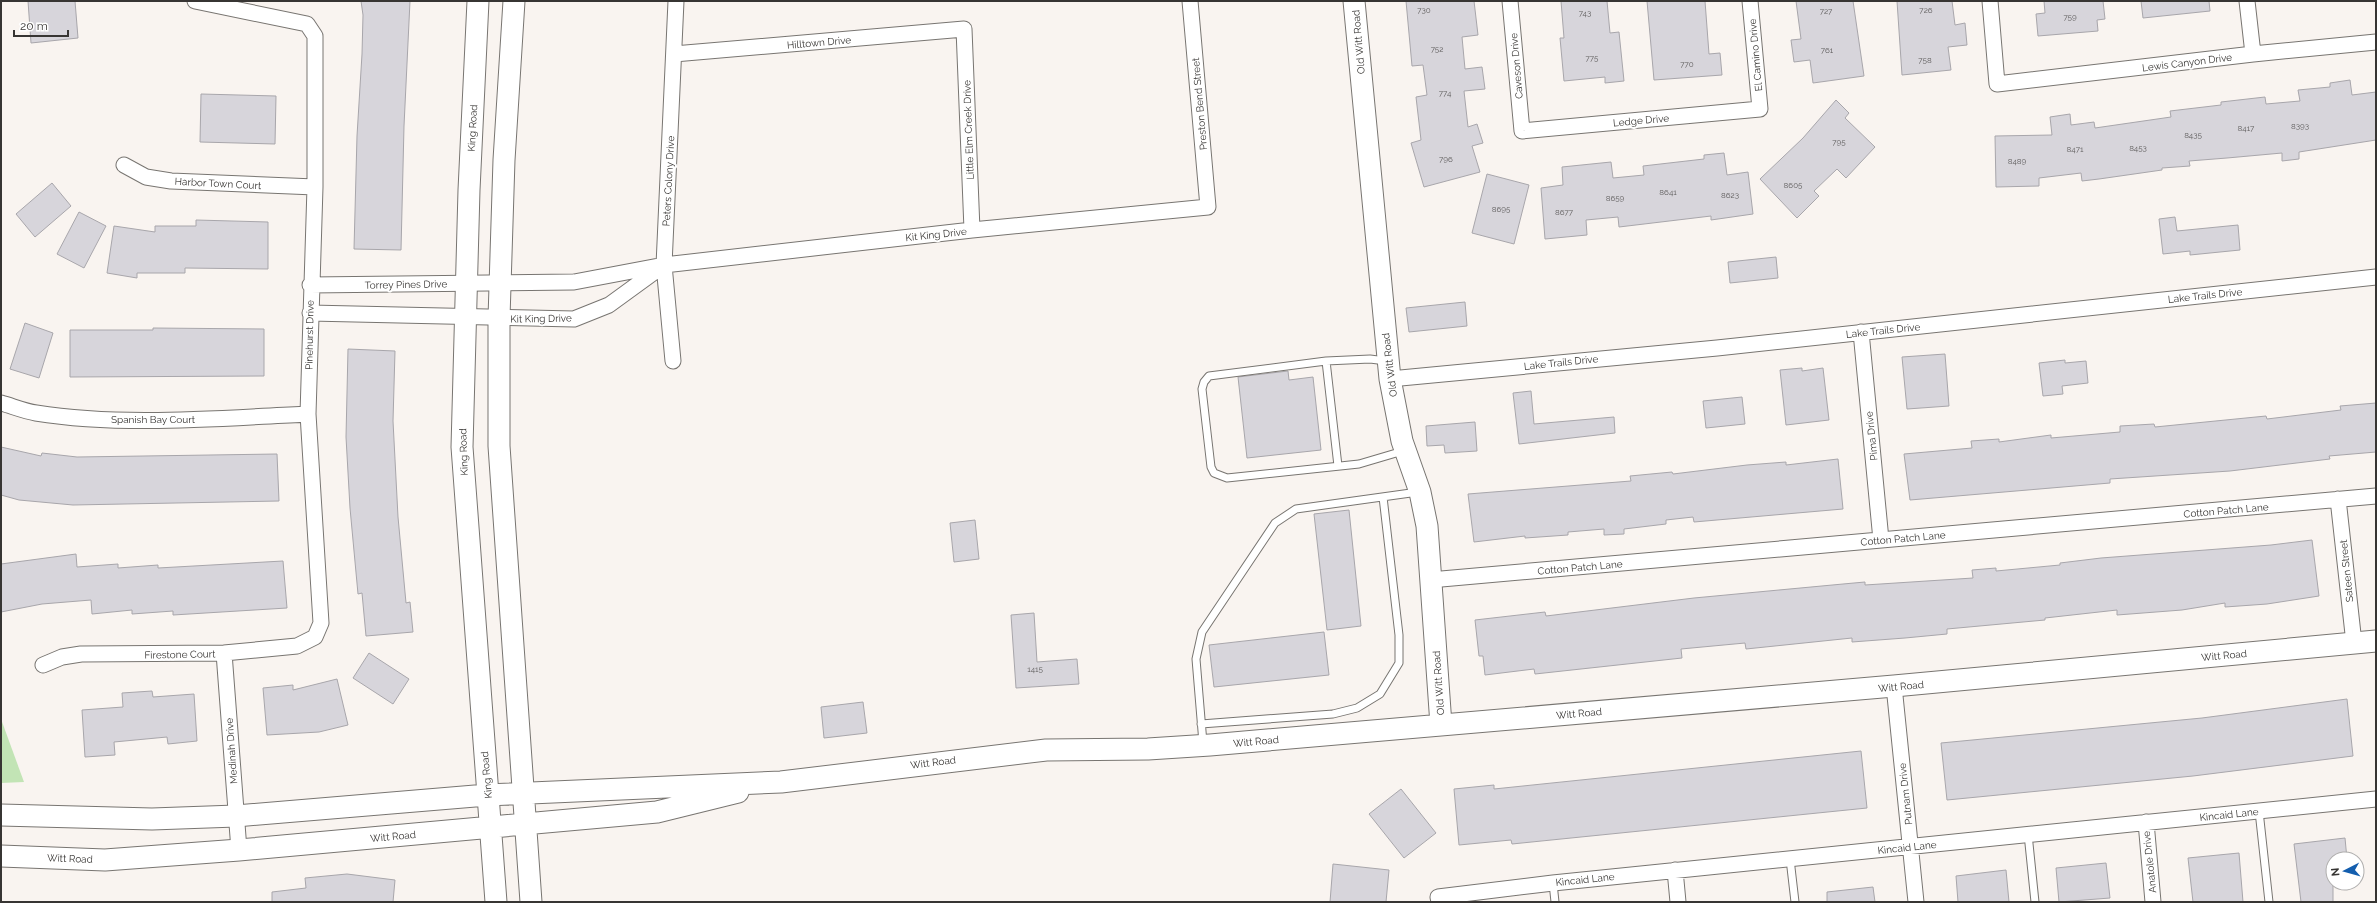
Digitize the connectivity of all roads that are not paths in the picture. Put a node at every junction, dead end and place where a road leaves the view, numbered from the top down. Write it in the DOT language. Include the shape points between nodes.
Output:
graph roads {
  1 [pos="195,1"];
  2 [pos="478,1"];
  3 [pos="514,1"];
  4 [pos="676,1"];
  5 [pos="1190,1"];
  6 [pos="1354,1"];
  7 [pos="1510,1"];
  8 [pos="1750,1"];
  9 [pos="1990,1"];
  10 [pos="2247,1"];
  11 [pos="964,29"];
  12 [pos="2376,42"];
  13 [pos="674,54"];
  14 [pos="2253,54"];
  15 [pos="1760,109"];
  16 [pos="1522,131"];
  17 [pos="124,165"];
  18 [pos="314,187"];
  19 [pos="1208,207"];
  20 [pos="972,230"];
  21 [pos="664,265"];
  22 [pos="2376,278"];
  23 [pos="466,284"];
  24 [pos="501,284"];
  25 [pos="310,285"];
  26 [pos="310,313"];
  27 [pos="465,317"];
  28 [pos="499,318"];
  29 [pos="1861,332"];
  30 [pos="673,361"];
  31 [pos="1326,361"];
  32 [pos="1389,370"];
  33 [pos="1,402"];
  34 [pos="308,414"];
  35 [pos="1405,450"];
  36 [pos="1338,466"];
  37 [pos="1420,492"];
  38 [pos="2376,496"];
  39 [pos="1383,497"];
  40 [pos="2338,499"];
  41 [pos="1881,540"];
  42 [pos="1430,580"];
  43 [pos="315,637"];
  44 [pos="2376,641"];
  45 [pos="2354,643"];
  46 [pos="224,653"];
  47 [pos="43,665"];
  48 [pos="1894,686"];
  49 [pos="1201,724"];
  50 [pos="1441,725"];
  51 [pos="1203,745"];
  52 [pos="781,782"];
  53 [pos="522,793"];
  54 [pos="487,795"];
  55 [pos="2376,799"];
  56 [pos="2259,811"];
  57 [pos="1,815"];
  58 [pos="236,816"];
  59 [pos="2146,822"];
  60 [pos="524,824"];
  61 [pos="490,827"];
  62 [pos="2028,834"];
  63 [pos="1910,846"];
  64 [pos="239,850"];
  65 [pos="1,856"];
  66 [pos="1790,858"];
  67 [pos="1675,870"];
  68 [pos="1553,883"];
  69 [pos="1438,900"];
  70 [pos="496,902"];
  71 [pos="531,902"];
  72 [pos="1555,902"];
  73 [pos="1678,902"];
  74 [pos="1795,902"];
  75 [pos="1916,902"];
  76 [pos="2035,902"];
  77 [pos="2153,902"];
  78 [pos="2269,902"];
  1 -- 18 [label="street, Pinehurst Drive" via="307,24 313,31 316,41"];
  2 -- 23 [label="street, King Road"];
  3 -- 24 [label="street" via="504,160"];
  4 -- 13 [label="street, Peters Colony Drive"];
  5 -- 19 [label="street, Preston Bend Street"];
  6 -- 32 [label="street, Old Witt Road"];
  7 -- 16 [label="street, Caveson Drive"];
  8 -- 15 [label="street, El Camino Drive"];
  9 -- 14 [label="street, Lewis Canyon Drive" via="1997,84"];
  10 -- 14 [label="street"];
  11 -- 13 [label="street, Hilltown Drive"];
  11 -- 20 [label="street, Little Elm Creek Drive"];
  12 -- 14 [label="street, Lewis Canyon Drive"];
  13 -- 21 [label="street, Peters Colony Drive"];
  15 -- 16 [label="street, Ledge Drive"];
  17 -- 18 [label="street, Harbor Town Court" via="146,177 171,181"];
  18 -- 25 [label="street, Pinehurst Drive"];
  19 -- 20 [label="street, Kit King Drive"];
  20 -- 21 [label="street, Kit King Drive"];
  21 -- 24 [label="street, Kit King Drive" via="574,282"];
  21 -- 28 [label="street, Kit King Drive" via="609,305 574,319"];
  21 -- 30 [label="street, Peters Colony Drive"];
  22 -- 29 [label="street, Lake Trails Drive"];
  23 -- 24 [label="street, Torrey Pines Drive"];
  23 -- 25 [label="street, Torrey Pines Drive"];
  23 -- 27 [label="street, King Road"];
  24 -- 28 [label="street"];
  25 -- 26 [label="street, Pinehurst Drive"];
  26 -- 27 [label="street"];
  26 -- 34 [label="street, Pinehurst Drive"];
  27 -- 28 [label="street"];
  27 -- 54 [label="street, King Road" via="462,447"];
  28 -- 53 [label="street" via="499,446"];
  29 -- 32 [label="street, Lake Trails Drive"];
  29 -- 41 [label="street, Pima Drive"];
  31 -- 32 [label="lane" via="1370,359"];
  31 -- 36 [label="lane"];
  31 -- 36 [label="lane" via="1209,376 1202,389 1211,467 1214,473 1227,478"];
  32 -- 35 [label="street, Old Witt Road" via="1396,417"];
  33 -- 34 [label="street, Spanish Bay Court" via="35,413 90,419 198,419"];
  34 -- 43 [label="street, Pinehurst Drive" via="321,609 321,623"];
  35 -- 36 [label="lane" via="1359,464"];
  35 -- 37 [label="street, Old Witt Road"];
  37 -- 39 [label="lane"];
  37 -- 42 [label="street, Old Witt Road" via="1427,526"];
  38 -- 40 [label="street, Cotton Patch Lane"];
  39 -- 49 [label="lane" via="1296,509 1275,523 1202,632 1196,659"];
  39 -- 49 [label="lane" via="1399,635 1398,663 1380,694 1357,708 1333,714"];
  40 -- 41 [label="street, Cotton Patch Lane"];
  40 -- 45 [label="street, Sateen Street"];
  41 -- 42 [label="street, Cotton Patch Lane"];
  42 -- 50 [label="street, Old Witt Road"];
  43 -- 46 [label="street, Firestone Court" via="297,646"];
  44 -- 45 [label="street, Witt Road"];
  45 -- 48 [label="street, Witt Road"];
  46 -- 47 [label="street, Firestone Court" via="81,654 62,657"];
  46 -- 58 [label="street, Medinah Drive"];
  48 -- 50 [label="street, Witt Road"];
  48 -- 63 [label="street, Putnam Drive"];
  49 -- 51 [label="lane"];
  50 -- 51 [label="street, Witt Road"];
  51 -- 52 [label="street, Witt Road" via="1148,749 1046,750"];
  52 -- 53 [label="street, Witt Road"];
  52 -- 60 [label="street, Witt Road" via="656,812"];
  53 -- 54 [label="street, Witt Road"];
  53 -- 60 [label="street"];
  54 -- 58 [label="street, Witt Road"];
  54 -- 61 [label="street, King Road"];
  55 -- 56 [label="street, Kincaid Lane"];
  56 -- 59 [label="street, Kincaid Lane"];
  56 -- 78 [label="lane"];
  57 -- 58 [label="street, Witt Road" via="152,819"];
  58 -- 64 [label="street, Medinah Drive"];
  59 -- 62 [label="street, Kincaid Lane"];
  59 -- 77 [label="street, Anatole Drive"];
  60 -- 61 [label="street, Witt Road"];
  60 -- 71 [label="street"];
  61 -- 64 [label="street, Witt Road"];
  61 -- 70 [label="street, King Road"];
  62 -- 63 [label="street, Kincaid Lane"];
  62 -- 76 [label="lane"];
  63 -- 66 [label="street, Kincaid Lane"];
  63 -- 75 [label="street, Putnam Drive"];
  64 -- 65 [label="street, Witt Road" via="105,860"];
  66 -- 67 [label="street, Kincaid Lane"];
  66 -- 74 [label="lane"];
  67 -- 68 [label="street, Kincaid Lane"];
  67 -- 73 [label="street"];
  68 -- 69 [label="street, Kincaid Lane"];
  68 -- 72 [label="lane"];
}
